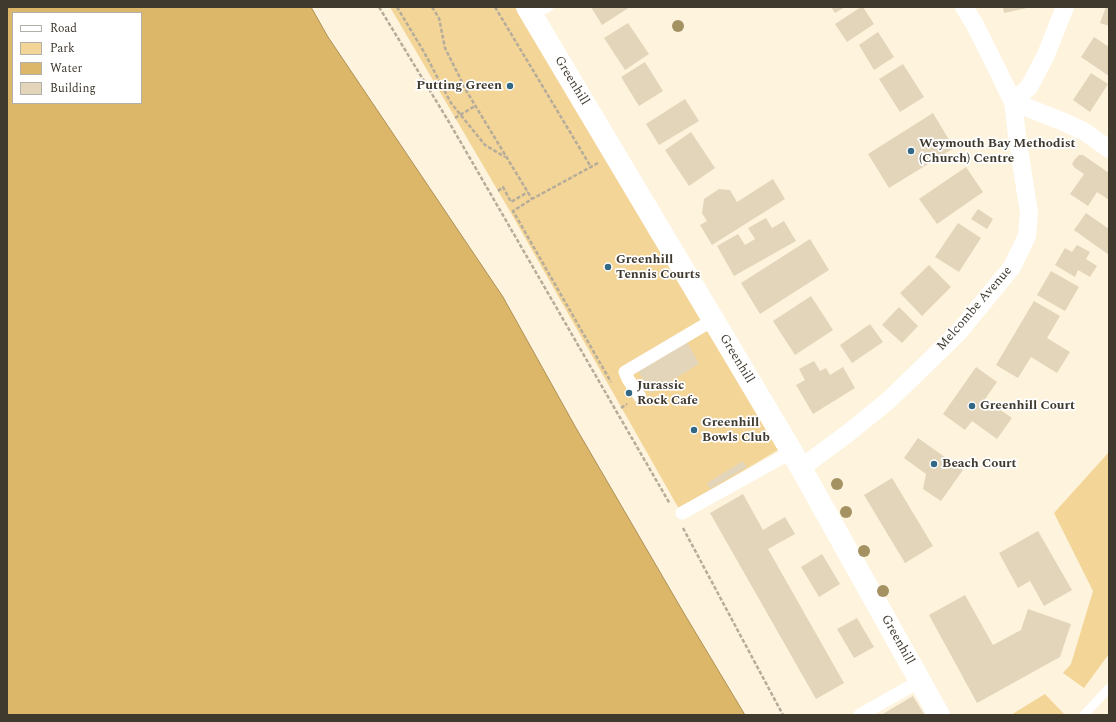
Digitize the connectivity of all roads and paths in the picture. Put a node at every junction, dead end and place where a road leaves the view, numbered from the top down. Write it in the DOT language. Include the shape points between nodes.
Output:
graph roads {
  1 [pos="380,7"];
  2 [pos="397,7"];
  3 [pos="432,7"];
  4 [pos="495,7"];
  5 [pos="964,7"];
  6 [pos="1065,7"];
  7 [pos="536,10"];
  8 [pos="1013,102"];
  9 [pos="475,106"];
  10 [pos="461,115"];
  11 [pos="455,118"];
  12 [pos="1109,149"];
  13 [pos="507,158"];
  14 [pos="498,191"];
  15 [pos="528,192"];
  16 [pos="532,199"];
  17 [pos="713,320"];
  18 [pos="614,388"];
  19 [pos="640,397"];
  20 [pos="796,460"];
  21 [pos="670,505"];
  22 [pos="682,520"];
  23 [pos="920,681"];
  24 [pos="1109,688"];
  25 [pos="783,715"];
  26 [pos="860,715"];
  27 [pos="938,715"];
  28 [pos="1084,715"];
  1 -- 21 [label="path"];
  2 -- 10 [label="path" via="450,103"];
  3 -- 9 [label="path" via="438,18 446,48"];
  4 -- 16 [label="path" via="591,167"];
  5 -- 8 [label="street, Melcombe Avenue"];
  6 -- 8 [label="street" via="1045,57 1029,87"];
  7 -- 17 [label="main road, Greenhill"];
  8 -- 12 [label="street" via="1085,132"];
  8 -- 20 [label="street, Melcombe Avenue" via="1029,214 1026,236 1012,267 958,333 889,400 847,434"];
  9 -- 10 [label="path"];
  9 -- 13 [label="path"];
  10 -- 11 [label="path"];
  10 -- 13 [label="path" via="485,145"];
  13 -- 15 [label="path"];
  14 -- 15 [label="path" via="503,187 511,202"];
  15 -- 16 [label="path"];
  16 -- 18 [label="path" via="513,211"];
  17 -- 19 [label="street" via="625,372"];
  17 -- 20 [label="main road, Greenhill"];
  20 -- 22 [label="street"];
  20 -- 23 [label="main road, Greenhill"];
  22 -- 25 [label="path"];
  23 -- 26 [label="street"];
  23 -- 27 [label="main road, Greenhill"];
  24 -- 28 [label="lane"];
}
